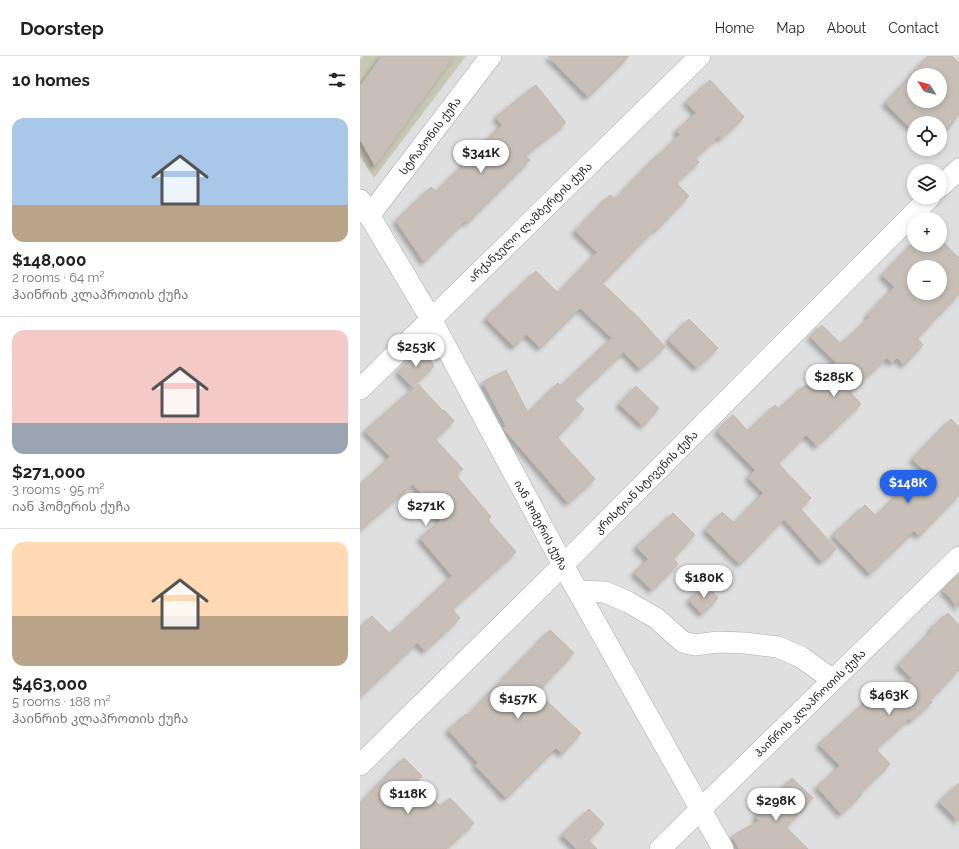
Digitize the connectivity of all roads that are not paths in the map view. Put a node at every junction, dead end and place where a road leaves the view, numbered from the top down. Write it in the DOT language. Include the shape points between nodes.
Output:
graph roads {
  1 [pos="491,56"];
  2 [pos="700,56"];
  3 [pos="959,169"];
  4 [pos="947,180"];
  5 [pos="923,204"];
  6 [pos="364,208"];
  7 [pos="431,319"];
  8 [pos="360,389"];
  9 [pos="959,557"];
  10 [pos="563,565"];
  11 [pos="578,591"];
  12 [pos="833,680"];
  13 [pos="360,764"];
  14 [pos="701,809"];
  15 [pos="660,849"];
  16 [pos="723,849"];
  1 -- 6 [label="street, სტრაბონის ქუჩა"];
  2 -- 7 [label="street, არქანჯელო ლამბერტის ქუჩა"];
  3 -- 4 [label="street"];
  5 -- 10 [label="street, კრისტიან სტივენის ქუჩა"];
  6 -- 7 [label="street, იან ჰომერის ქუჩა"];
  7 -- 8 [label="street, არქანჯელო ლამბერტის ქუჩა"];
  7 -- 10 [label="street, იან ჰომერის ქუჩა"];
  9 -- 12 [label="street, ჰაინრიხ კლაპროთის ქუჩა"];
  10 -- 11 [label="street, იან ჰომერის ქუჩა"];
  10 -- 13 [label="street, კრისტიან სტივენის ქუჩა"];
  11 -- 12 [label="street" via="604,592 628,602 656,618 684,642 695,645 718,642 778,647 801,657"];
  11 -- 14 [label="street, იან ჰომერის ქუჩა"];
  12 -- 14 [label="street, ჰაინრიხ კლაპროთის ქუჩა"];
  14 -- 15 [label="street, ჰაინრიხ კლაპროთის ქუჩა"];
  14 -- 16 [label="street, იან ჰომერის ქუჩა"];
}
